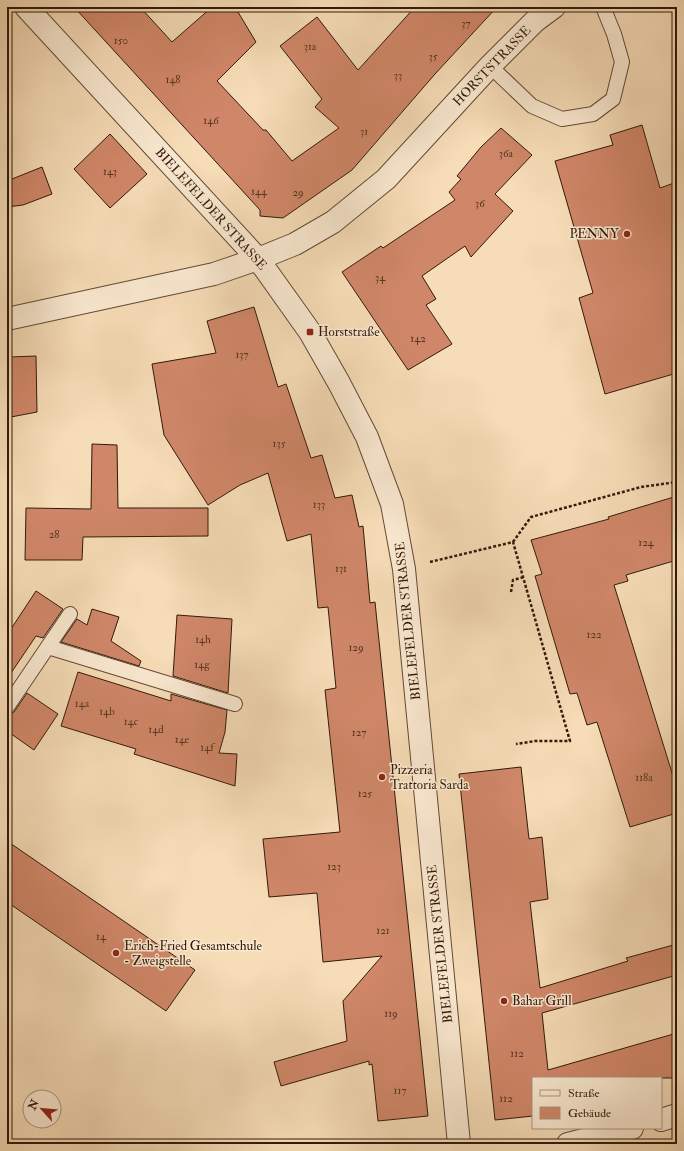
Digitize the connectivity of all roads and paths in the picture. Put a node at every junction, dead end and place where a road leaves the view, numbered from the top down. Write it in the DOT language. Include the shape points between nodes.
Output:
graph roads {
  1 [pos="26,7"];
  2 [pos="554,7"];
  3 [pos="602,7"];
  4 [pos="490,66"];
  5 [pos="258,259"];
  6 [pos="7,319"];
  7 [pos="677,482"];
  8 [pos="513,542"];
  9 [pos="404,568"];
  10 [pos="524,577"];
  11 [pos="511,592"];
  12 [pos="70,614"];
  13 [pos="48,647"];
  14 [pos="235,704"];
  15 [pos="7,707"];
  16 [pos="516,744"];
  17 [pos="677,1115"];
  18 [pos="662,1120"];
  19 [pos="628,1129"];
  20 [pos="459,1144"];
  21 [pos="568,1144"];
  1 -- 5 [label="street, BIELEFELDER STRASSE"];
  2 -- 4 [label="street, HORSTSTRASSE" via="535,21"];
  3 -- 4 [label="lane" via="614,34 622,62 613,99 593,114 562,119 532,106"];
  4 -- 5 [label="street, HORSTSTRASSE" via="386,179 333,222 295,244"];
  5 -- 6 [label="street, HORSTSTRASSE" via="214,274"];
  5 -- 9 [label="street, BIELEFELDER STRASSE" via="310,332 367,437 392,504"];
  7 -- 8 [label="path" via="641,487 531,517"];
  8 -- 9 [label="path"];
  8 -- 10 [label="path"];
  9 -- 20 [label="street, BIELEFELDER STRASSE"];
  10 -- 11 [label="path" via="513,580"];
  10 -- 16 [label="path" via="570,740"];
  12 -- 13 [label="lane"];
  13 -- 14 [label="lane"];
  13 -- 15 [label="lane"];
  17 -- 18 [label="street"];
  19 -- 21 [label="street"];
}
